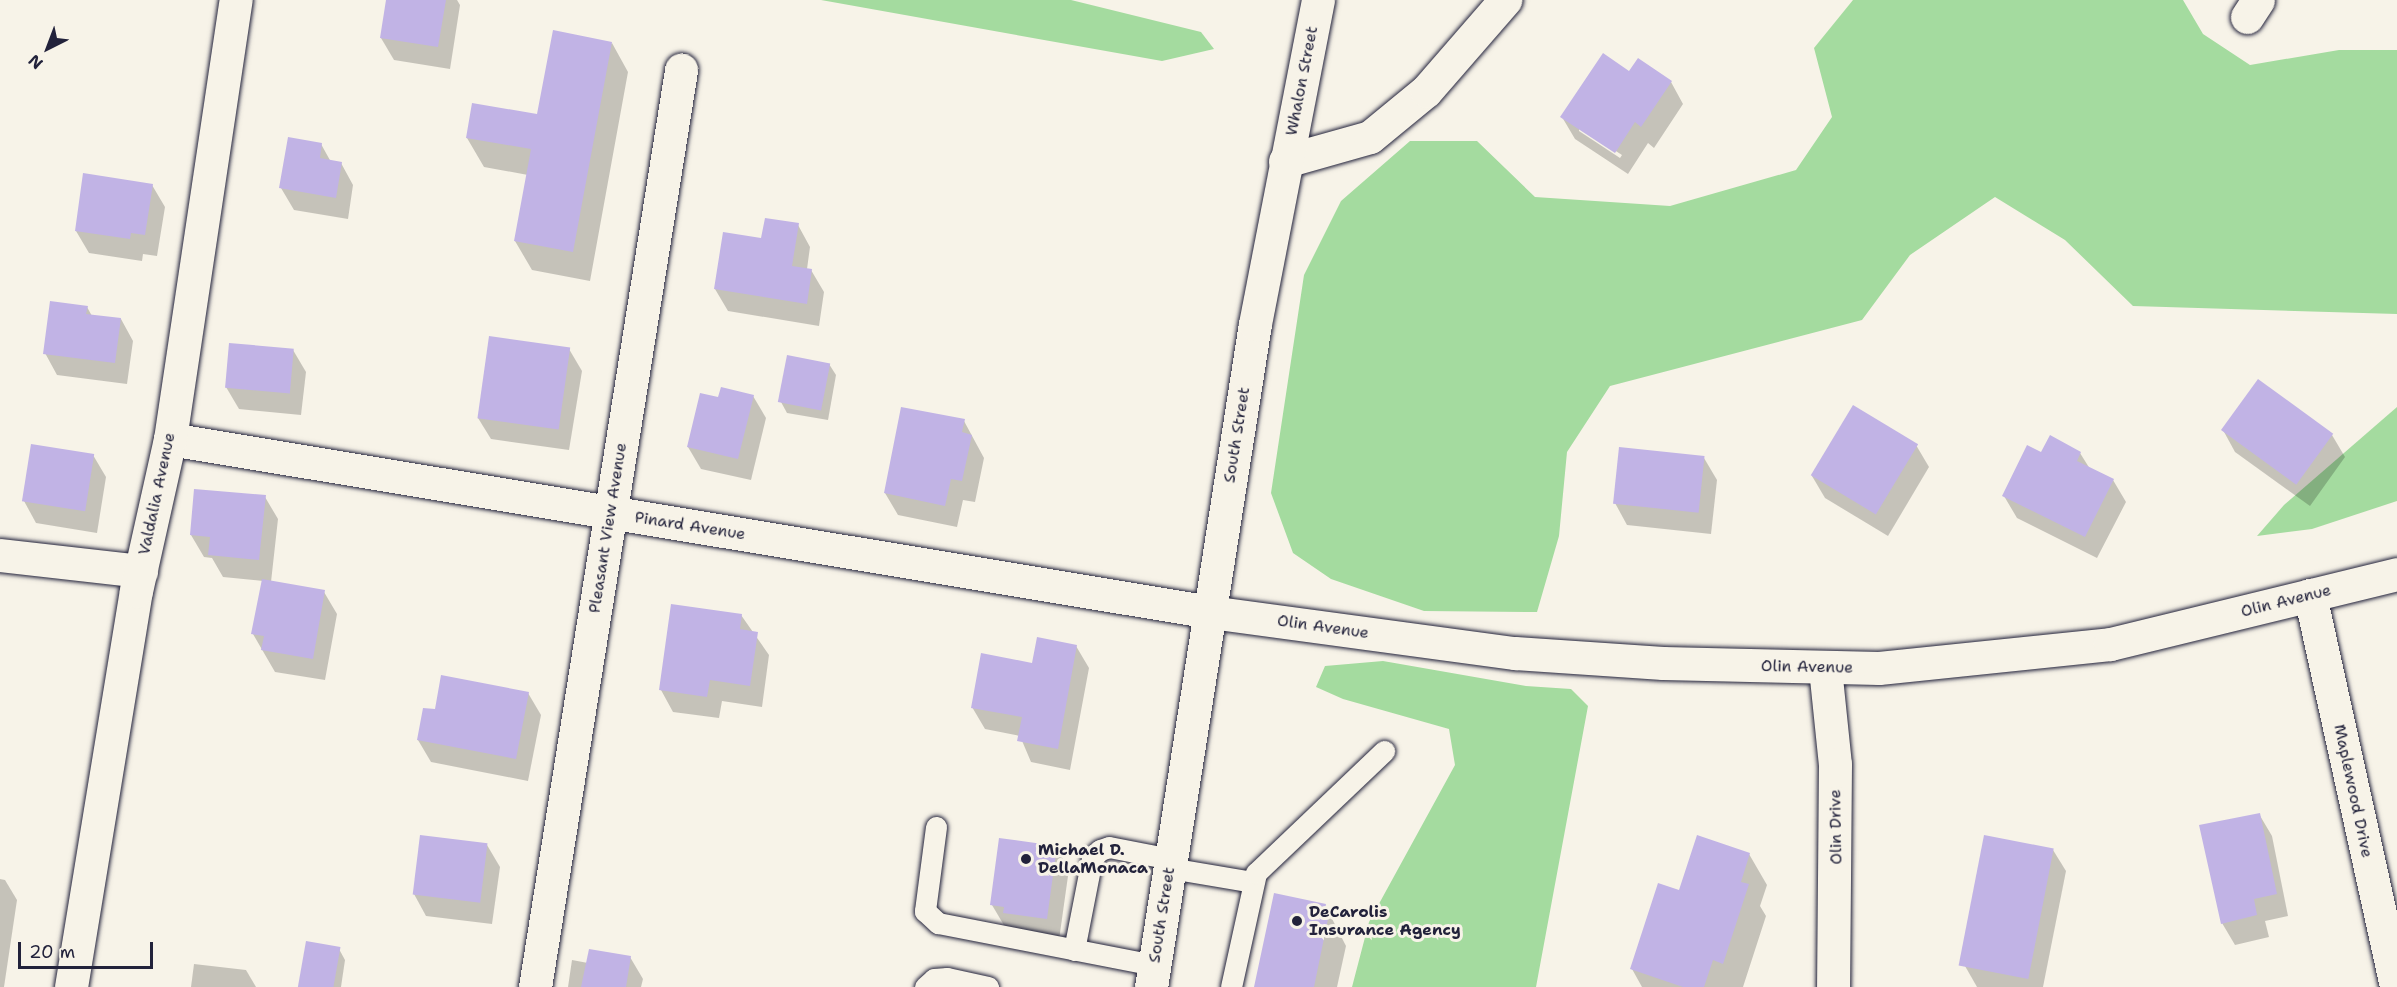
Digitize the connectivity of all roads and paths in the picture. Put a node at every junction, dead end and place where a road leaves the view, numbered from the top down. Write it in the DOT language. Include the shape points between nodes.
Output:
graph roads {
  1 [pos="236,0"];
  2 [pos="1318,0"];
  3 [pos="1505,0"];
  4 [pos="681,70"];
  5 [pos="1286,161"];
  6 [pos="170,439"];
  7 [pos="610,513"];
  8 [pos="0,555"];
  9 [pos="141,571"];
  10 [pos="2397,574"];
  11 [pos="2310,595"];
  12 [pos="1209,612"];
  13 [pos="1826,668"];
  14 [pos="1384,750"];
  15 [pos="936,827"];
  16 [pos="1170,863"];
  17 [pos="1253,882"];
  18 [pos="1074,950"];
  19 [pos="1153,976"];
  20 [pos="71,987"];
  21 [pos="535,987"];
  22 [pos="925,987"];
  23 [pos="988,987"];
  24 [pos="1231,987"];
  25 [pos="1833,987"];
  26 [pos="2396,987"];
  1 -- 6 [label="street, Valdalia Avenue"];
  2 -- 5 [label="street, Whalon Street"];
  3 -- 5 [label="street" via="1426,91 1370,137"];
  4 -- 7 [label="street, Pleasant View Avenue"];
  5 -- 12 [label="street, South Street" via="1255,324"];
  6 -- 7 [label="street, Pinard Avenue"];
  6 -- 9 [label="street, Valdalia Avenue"];
  7 -- 12 [label="street, Pinard Avenue"];
  7 -- 21 [label="street, Pleasant View Avenue"];
  8 -- 9 [label="street"];
  9 -- 20 [label="street, Valdalia Avenue"];
  10 -- 11 [label="street, Olin Avenue"];
  11 -- 13 [label="street, Olin Avenue" via="2110,644 1879,668"];
  11 -- 26 [label="street, Maplewood Drive"];
  12 -- 13 [label="street, Olin Avenue" via="1515,653"];
  12 -- 16 [label="street, South Street"];
  13 -- 25 [label="street, Olin Drive" via="1835,776"];
  14 -- 17 [label="lane" via="1264,863"];
  15 -- 18 [label="lane" via="924,911 928,916 938,923"];
  16 -- 17 [label="lane"];
  16 -- 18 [label="lane" via="1109,847 1100,850 1092,858"];
  16 -- 19 [label="street, South Street"];
  17 -- 24 [label="lane"];
  18 -- 19 [label="lane"];
  22 -- 23 [label="lane" via="934,979 947,978"];
}
